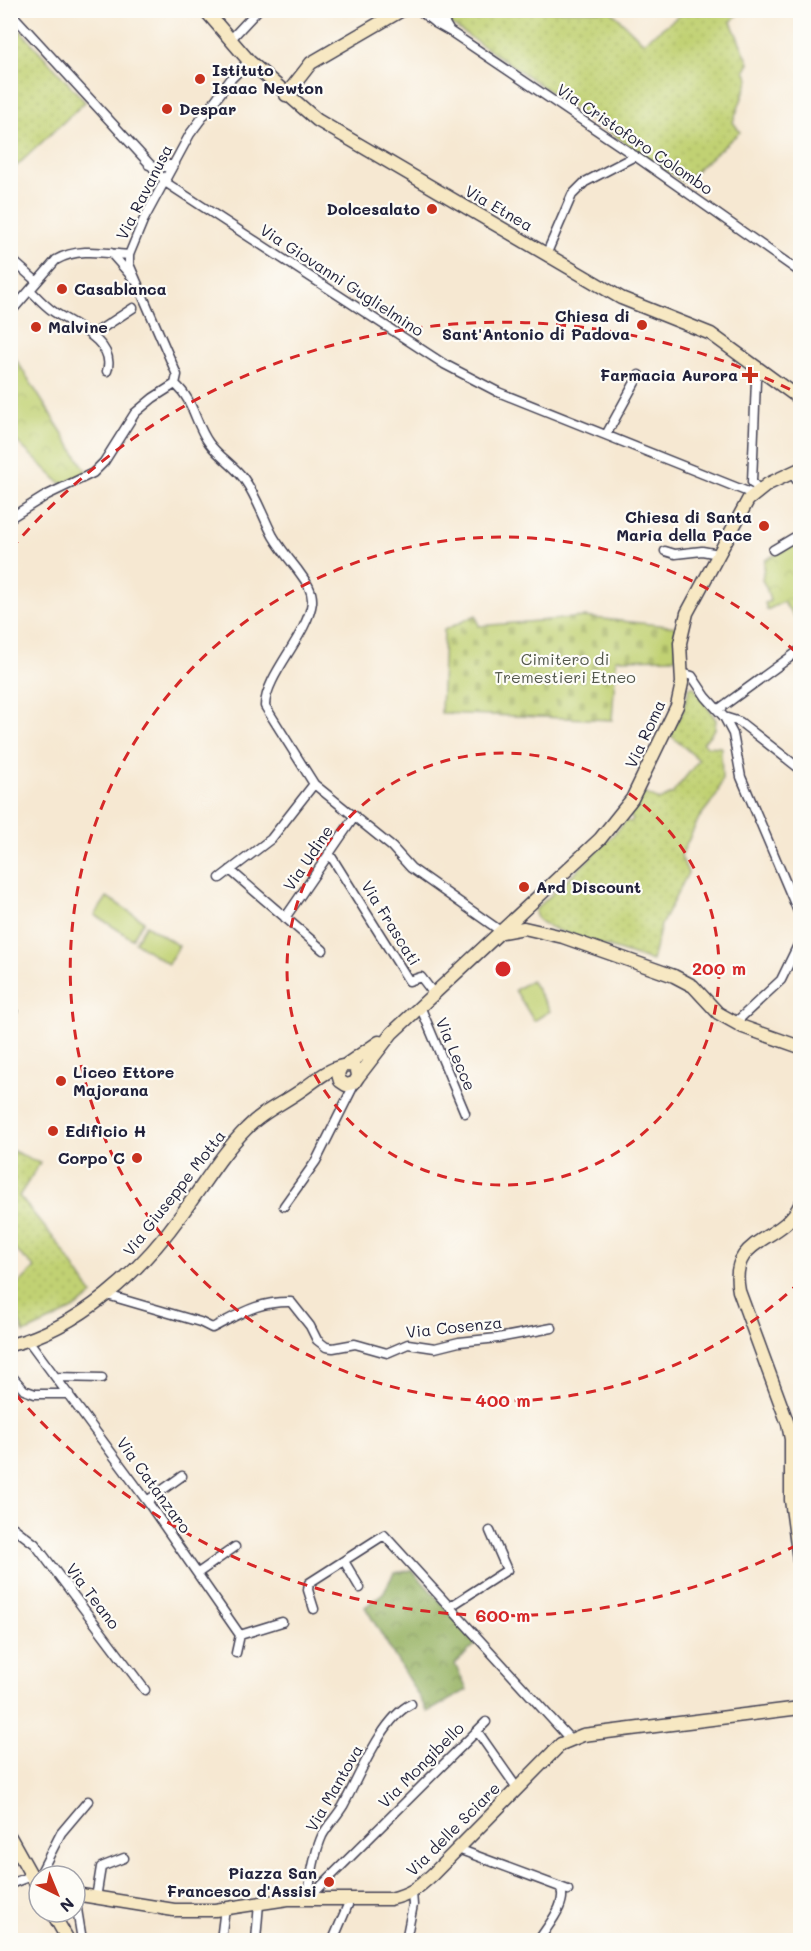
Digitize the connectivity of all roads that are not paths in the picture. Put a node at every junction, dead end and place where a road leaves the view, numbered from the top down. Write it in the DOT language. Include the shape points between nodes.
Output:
graph roads {
  1 [pos="205,10"];
  2 [pos="258,10"];
  3 [pos="402,10"];
  4 [pos="419,10"];
  5 [pos="437,10"];
  6 [pos="10,12"];
  7 [pos="451,32"];
  8 [pos="231,39"];
  9 [pos="249,61"];
  10 [pos="286,95"];
  11 [pos="635,156"];
  12 [pos="175,163"];
  13 [pos="149,165"];
  14 [pos="165,181"];
  15 [pos="111,253"];
  16 [pos="129,255"];
  17 [pos="546,255"];
  18 [pos="10,258"];
  19 [pos="801,272"];
  20 [pos="36,281"];
  21 [pos="137,283"];
  22 [pos="30,290"];
  23 [pos="133,308"];
  24 [pos="10,313"];
  25 [pos="92,335"];
  26 [pos="759,368"];
  27 [pos="106,370"];
  28 [pos="639,375"];
  29 [pos="175,384"];
  30 [pos="801,399"];
  31 [pos="606,435"];
  32 [pos="797,472"];
  33 [pos="801,486"];
  34 [pos="756,492"];
  35 [pos="10,518"];
  36 [pos="801,534"];
  37 [pos="665,550"];
  38 [pos="773,550"];
  39 [pos="719,554"];
  40 [pos="801,650"];
  41 [pos="682,673"];
  42 [pos="722,713"];
  43 [pos="801,769"];
  44 [pos="315,784"];
  45 [pos="354,816"];
  46 [pos="329,853"];
  47 [pos="230,870"];
  48 [pos="220,878"];
  49 [pos="801,916"];
  50 [pos="522,917"];
  51 [pos="285,918"];
  52 [pos="501,932"];
  53 [pos="563,937"];
  54 [pos="801,941"];
  55 [pos="323,950"];
  56 [pos="434,994"];
  57 [pos="420,1006"];
  58 [pos="735,1023"];
  59 [pos="392,1033"];
  60 [pos="801,1047"];
  61 [pos="344,1066"];
  62 [pos="357,1078"];
  63 [pos="341,1082"];
  64 [pos="299,1092"];
  65 [pos="342,1111"];
  66 [pos="465,1113"];
  67 [pos="801,1204"];
  68 [pos="284,1206"];
  69 [pos="107,1295"];
  70 [pos="552,1328"];
  71 [pos="28,1340"];
  72 [pos="10,1345"];
  73 [pos="10,1374"];
  74 [pos="56,1377"];
  75 [pos="102,1377"];
  76 [pos="69,1394"];
  77 [pos="182,1476"];
  78 [pos="147,1502"];
  79 [pos="10,1525"];
  80 [pos="490,1531"];
  81 [pos="235,1546"];
  82 [pos="344,1561"];
  83 [pos="801,1567"];
  84 [pos="198,1573"];
  85 [pos="360,1588"];
  86 [pos="451,1606"];
  87 [pos="314,1609"];
  88 [pos="282,1622"];
  89 [pos="240,1635"];
  90 [pos="236,1653"];
  91 [pos="145,1690"];
  92 [pos="411,1704"];
  93 [pos="800,1709"];
  94 [pos="486,1722"];
  95 [pos="477,1731"];
  96 [pos="570,1739"];
  97 [pos="518,1788"];
  98 [pos="88,1801"];
  99 [pos="10,1837"];
  100 [pos="458,1849"];
  101 [pos="124,1858"];
  102 [pos="46,1864"];
  103 [pos="27,1865"];
  104 [pos="27,1882"];
  105 [pos="10,1884"];
  106 [pos="412,1892"];
  107 [pos="87,1897"];
  108 [pos="96,1898"];
  109 [pos="307,1900"];
  110 [pos="350,1900"];
  111 [pos="259,1903"];
  112 [pos="225,1908"];
  113 [pos="59,1924"];
  114 [pos="79,1924"];
  115 [pos="68,1941"];
  116 [pos="82,1941"];
  117 [pos="221,1941"];
  118 [pos="256,1941"];
  119 [pos="333,1941"];
  120 [pos="406,1941"];
  121 [pos="539,1941"];
  1 -- 8 [label="main road, Via Etnea"];
  2 -- 8 [label="street"];
  3 -- 10 [label="main road" via="311,63"];
  4 -- 7 [label="street, Via Cristoforo Colombo"];
  5 -- 7 [label="street"];
  6 -- 13 [label="street, Via Giovanni Guglielmino"];
  7 -- 11 [label="street, Via Cristoforo Colombo"];
  8 -- 9 [label="main road, Via Etnea"];
  9 -- 10 [label="main road, Via Etnea"];
  9 -- 12 [label="street, Via Ravanusa" via="208,109"];
  10 -- 17 [label="main road, Via Etnea" via="317,120"];
  11 -- 17 [label="street" via="585,182 572,195"];
  11 -- 19 [label="street, Via Cristoforo Colombo"];
  12 -- 13 [label="street" via="164,167"];
  12 -- 14 [label="street, Via Ravanusa"];
  13 -- 14 [label="street, Via Giovanni Guglielmino"];
  14 -- 16 [label="street, Via Ravanusa"];
  14 -- 31 [label="street, Via Giovanni Guglielmino" via="462,375"];
  15 -- 16 [label="street"];
  15 -- 20 [label="street" via="65,255"];
  15 -- 21 [label="street"];
  16 -- 21 [label="street, Via Ravanusa"];
  17 -- 26 [label="main road, Via Etnea" via="621,298 711,334"];
  18 -- 20 [label="street"];
  20 -- 22 [label="street"];
  21 -- 29 [label="street, Via Ravanusa" via="177,375"];
  22 -- 24 [label="street"];
  22 -- 25 [label="street" via="52,311"];
  23 -- 25 [label="street"];
  25 -- 27 [label="street" via="104,349 109,364"];
  26 -- 30 [label="main road, Via Etnea"];
  26 -- 34 [label="street" via="752,482"];
  28 -- 31 [label="street"];
  29 -- 35 [label="street" via="135,414 93,473"];
  29 -- 44 [label="street" via="188,398 210,445 242,476 272,534 309,586 312,603 305,623 265,705"];
  31 -- 34 [label="street, Via Giovanni Guglielmino"];
  32 -- 33 [label="street"];
  32 -- 34 [label="main road"];
  34 -- 39 [label="main road, Via Roma" via="743,507"];
  36 -- 38 [label="street"];
  37 -- 39 [label="street" via="675,554"];
  39 -- 41 [label="main road, Via Roma" via="683,623"];
  40 -- 42 [label="street"];
  41 -- 42 [label="street" via="692,676"];
  41 -- 50 [label="main road, Via Roma" via="677,706 629,805"];
  42 -- 43 [label="street" via="740,722"];
  42 -- 49 [label="street" via="733,734 741,777"];
  44 -- 45 [label="street"];
  44 -- 47 [label="street" via="271,839"];
  45 -- 46 [label="street, Via Udine"];
  45 -- 52 [label="street" via="411,868"];
  46 -- 51 [label="street, Via Udine"];
  46 -- 56 [label="street, Via Frascati" via="410,981 421,977"];
  47 -- 48 [label="street"];
  47 -- 51 [label="street"];
  50 -- 52 [label="main road"];
  50 -- 53 [label="main road"];
  50 -- 53 [label="main road" via="532,916 541,926"];
  51 -- 55 [label="street"];
  52 -- 56 [label="main road"];
  53 -- 58 [label="main road" via="683,980"];
  54 -- 58 [label="street" via="781,980"];
  56 -- 57 [label="main road"];
  57 -- 59 [label="main road"];
  57 -- 66 [label="street, Via Lecce"];
  58 -- 60 [label="main road"];
  59 -- 61 [label="main road"];
  59 -- 62 [label="main road"];
  61 -- 62 [label="main road" via="354,1066"];
  61 -- 63 [label="main road" via="338,1074"];
  61 -- 64 [label="main road"];
  62 -- 63 [label="main road" via="350,1085"];
  62 -- 65 [label="street"];
  63 -- 64 [label="main road" via="327,1080"];
  63 -- 65 [label="street" via="345,1092"];
  64 -- 69 [label="main road, Via Giuseppe Motta" via="247,1127 163,1239"];
  65 -- 68 [label="street" via="316,1161"];
  67 -- 83 [label="main road" via="789,1222 746,1251 736,1276 788,1424 791,1500"];
  69 -- 70 [label="street, Via Cosenza" via="212,1328 259,1304 291,1302 326,1347 355,1344 387,1353 408,1344 435,1348"];
  69 -- 71 [label="main road, Via Giuseppe Motta"];
  71 -- 72 [label="main road, Via Giuseppe Motta"];
  71 -- 74 [label="street, Via Catanzaro"];
  73 -- 76 [label="street" via="24,1390 35,1394"];
  74 -- 75 [label="street"];
  74 -- 76 [label="street, Via Catanzaro"];
  76 -- 78 [label="street, Via Catanzaro"];
  77 -- 78 [label="street"];
  78 -- 84 [label="street, Via Catanzaro"];
  79 -- 91 [label="street, Via Teano" via="35,1544"];
  80 -- 86 [label="street" via="507,1570"];
  81 -- 84 [label="street"];
  82 -- 85 [label="street"];
  82 -- 86 [label="street" via="384,1535"];
  82 -- 87 [label="street" via="309,1584"];
  84 -- 89 [label="street, Via Catanzaro"];
  86 -- 96 [label="street"];
  88 -- 89 [label="street"];
  89 -- 90 [label="street"];
  92 -- 109 [label="street, Via Mantova" via="395,1715 322,1836"];
  93 -- 96 [label="main road, Via delle Sciare"];
  94 -- 95 [label="street"];
  95 -- 97 [label="street, Via Mongibello"];
  95 -- 109 [label="street, Via Mongibello"];
  96 -- 97 [label="main road, Via delle Sciare"];
  97 -- 100 [label="main road, Via delle Sciare"];
  98 -- 102 [label="street" via="62,1833"];
  99 -- 103 [label="main road"];
  100 -- 106 [label="main road, Via delle Sciare"];
  100 -- 121 [label="street" via="564,1888 561,1904"];
  101 -- 108 [label="street" via="101,1867"];
  104 -- 105 [label="street"];
  106 -- 110 [label="main road, Via delle Sciare" via="390,1899"];
  106 -- 120 [label="street"];
  107 -- 108 [label="main road, Via delle Sciare"];
  108 -- 112 [label="main road, Via delle Sciare" via="174,1910"];
  109 -- 110 [label="main road, Via delle Sciare"];
  109 -- 111 [label="main road, Via delle Sciare"];
  110 -- 119 [label="street"];
  111 -- 112 [label="main road, Via delle Sciare"];
  111 -- 118 [label="street"];
  112 -- 117 [label="street"];
  113 -- 115 [label="main road"];
  114 -- 116 [label="street"];
}
